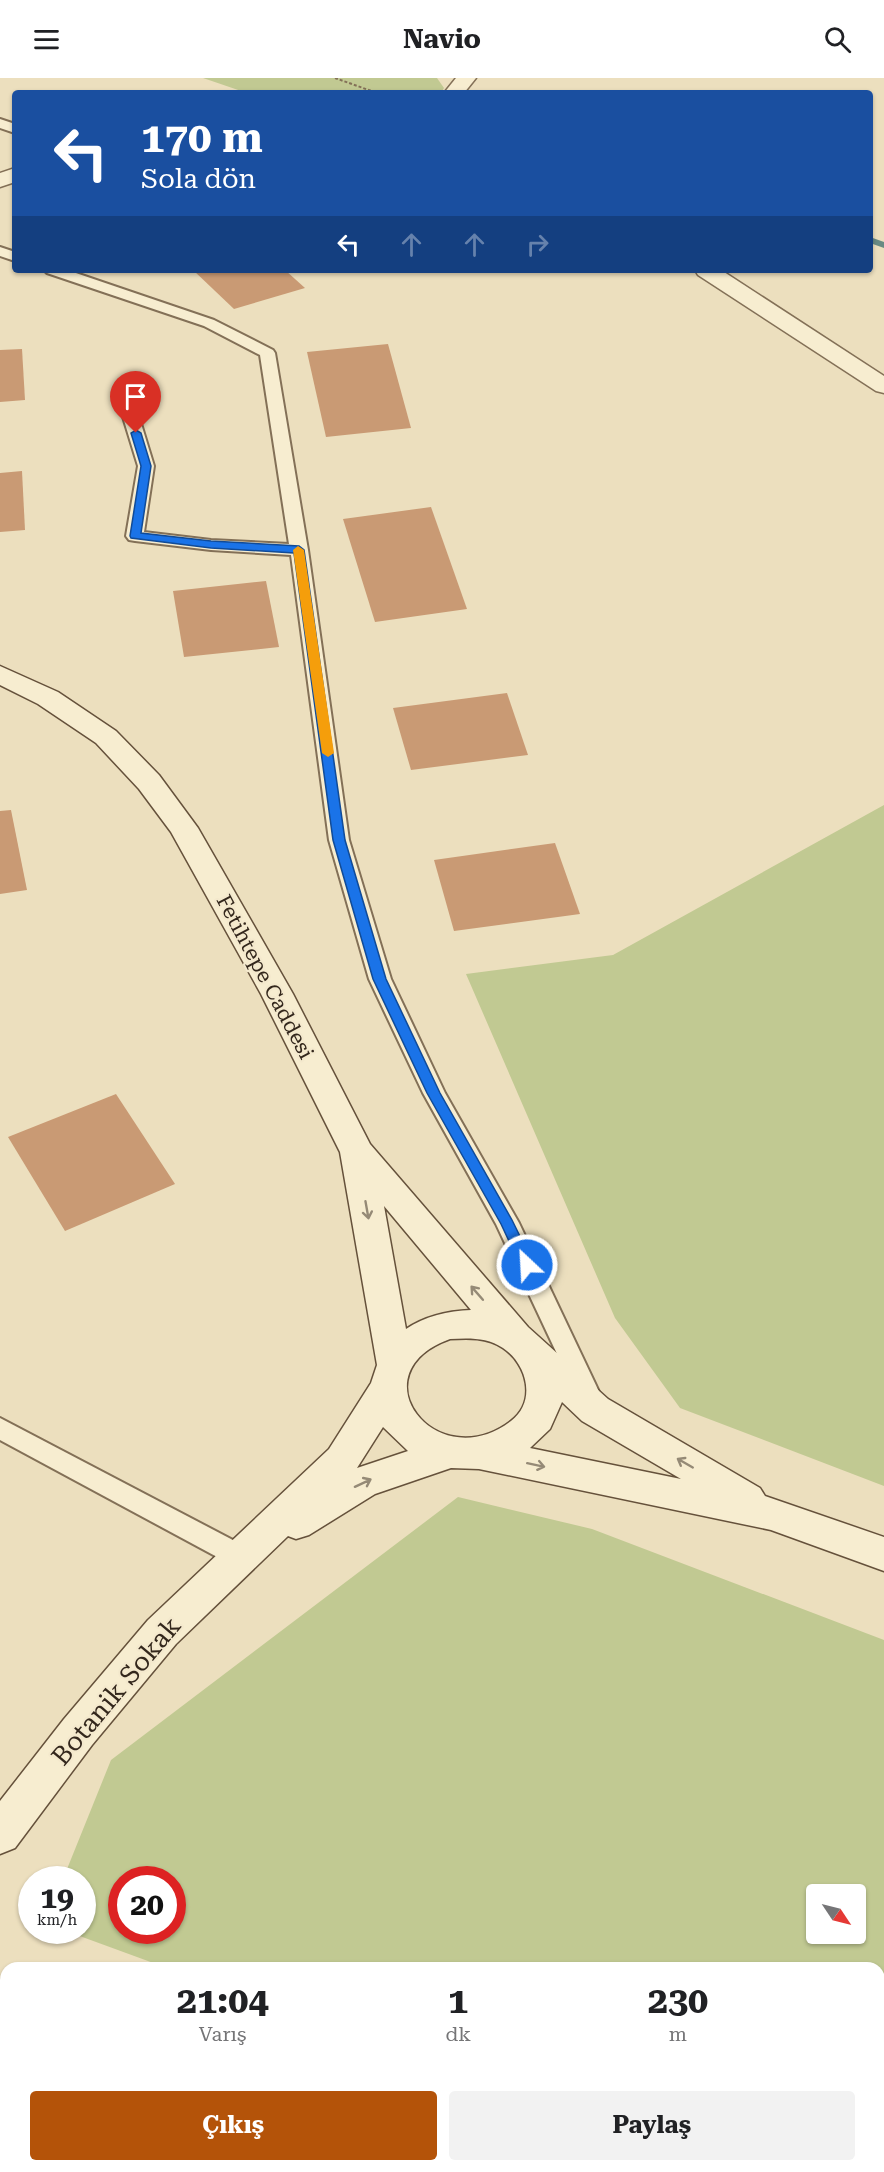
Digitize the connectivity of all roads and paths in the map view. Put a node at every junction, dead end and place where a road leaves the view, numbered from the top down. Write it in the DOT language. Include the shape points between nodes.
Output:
graph roads {
  1 [pos="335,78"];
  2 [pos="466,78"];
  3 [pos="368,90"];
  4 [pos="456,90"];
  5 [pos="61,273"];
  6 [pos="711,273"];
  7 [pos="884,386"];
  8 [pos="130,417"];
  9 [pos="299,550"];
  10 [pos="0,674"];
  11 [pos="357,1152"];
  12 [pos="524,1345"];
  13 [pos="390,1376"];
  14 [pos="595,1410"];
  15 [pos="0,1428"];
  16 [pos="465,1452"];
  17 [pos="772,1514"];
  18 [pos="884,1554"];
  19 [pos="241,1557"];
  20 [pos="0,1834"];
  1 -- 3 [label="path"];
  2 -- 4 [label="street"];
  5 -- 9 [label="lane" via="209,323 267,353"];
  6 -- 7 [label="street"];
  8 -- 9 [label="lane" via="146,466 135,536"];
  9 -- 14 [label="lane" via="339,840 380,979 434,1093 507,1223"];
  10 -- 11 [label="street, Fetihtepe Caddesi" via="48,698 106,737 149,782 183,828 277,994"];
  12 -- 11 [label="street, one-way"];
  11 -- 13 [label="street, Fetihtepe Caddesi, one-way"];
  12 -- 13 [label="street" via="494,1328 470,1323 447,1326 424,1333 406,1346"];
  12 -- 14 [label="street"];
  12 -- 16 [label="street" via="543,1371 546,1392 540,1414 526,1432 504,1446"];
  13 -- 16 [label="street" via="391,1407 404,1428 425,1443"];
  13 -- 19 [label="street, Botanik Sokak" via="342,1460"];
  17 -- 14 [label="street, one-way"];
  15 -- 19 [label="lane"];
  16 -- 17 [label="street, one-way"];
  19 -- 16 [label="street, Botanik Sokak, one-way" via="362,1482"];
  17 -- 18 [label="street"];
  19 -- 20 [label="street, Botanik Sokak" via="162,1632"];
}
